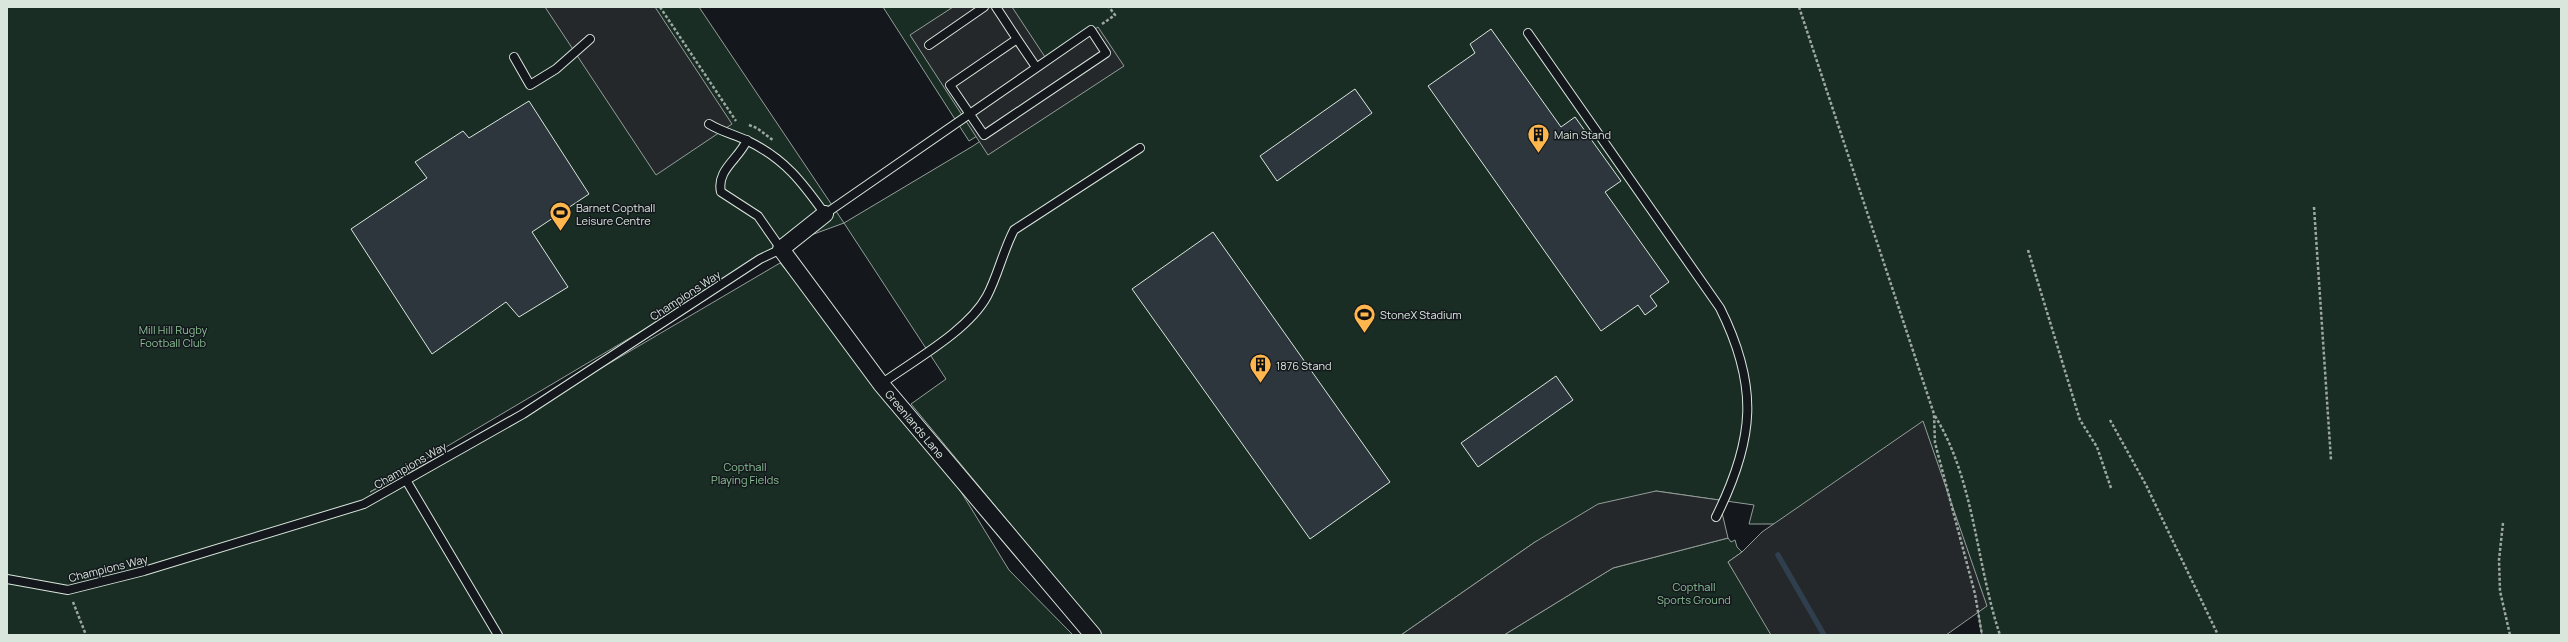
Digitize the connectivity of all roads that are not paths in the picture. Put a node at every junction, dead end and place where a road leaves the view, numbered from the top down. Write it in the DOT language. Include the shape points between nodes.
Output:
graph roads {
  1 [pos="984,7"];
  2 [pos="996,7"];
  3 [pos="1528,33"];
  4 [pos="590,39"];
  5 [pos="1018,39"];
  6 [pos="929,45"];
  7 [pos="514,57"];
  8 [pos="1036,67"];
  9 [pos="969,113"];
  10 [pos="709,124"];
  11 [pos="747,140"];
  12 [pos="1140,148"];
  13 [pos="825,214"];
  14 [pos="781,249"];
  15 [pos="881,384"];
  16 [pos="406,480"];
  17 [pos="1716,517"];
  18 [pos="7,579"];
  19 [pos="498,635"];
  20 [pos="1093,635"];
  1 -- 6 [label="lane"];
  2 -- 5 [label="lane"];
  3 -- 17 [label="lane" via="1720,308 1734,336 1745,369 1748,402 1746,434 1739,466"];
  4 -- 7 [label="lane" via="530,86"];
  5 -- 8 [label="lane"];
  5 -- 9 [label="lane" via="950,85"];
  8 -- 9 [label="lane"];
  8 -- 9 [label="lane" via="1091,30 1106,53 984,135"];
  9 -- 13 [label="lane"];
  10 -- 11 [label="lane" via="726,134"];
  11 -- 13 [label="lane" via="782,160"];
  11 -- 14 [label="lane" via="742,152 722,174 719,183 721,192 758,216"];
  12 -- 15 [label="lane" via="1014,230 1003,250 987,296 973,315"];
  13 -- 14 [label="street"];
  14 -- 15 [label="street, Greenlands Lane"];
  14 -- 16 [label="lane, Champions Way" via="760,259 523,414"];
  15 -- 20 [label="street, Greenlands Lane"];
  16 -- 18 [label="lane, Champions Way" via="364,504 144,571 68,590"];
  16 -- 19 [label="lane"];
}
